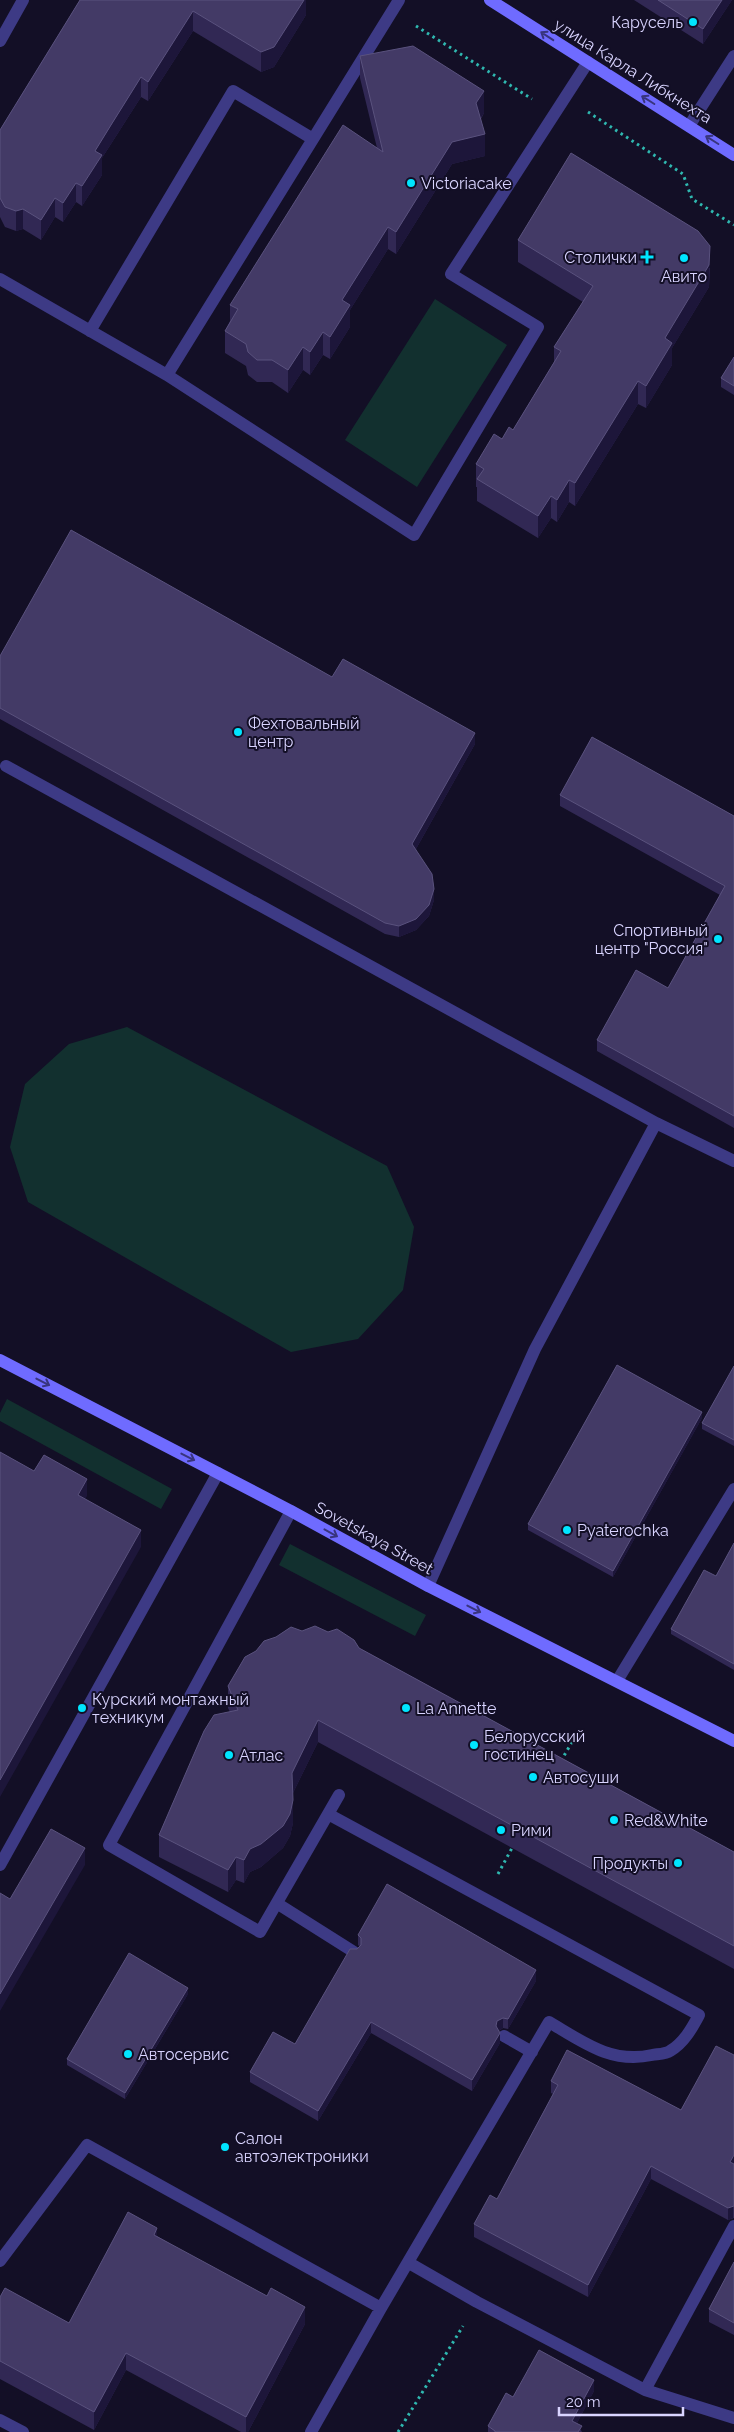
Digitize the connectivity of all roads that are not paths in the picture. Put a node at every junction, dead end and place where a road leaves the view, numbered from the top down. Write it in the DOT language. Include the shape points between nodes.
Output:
graph roads {
  1 [pos="23,0"];
  2 [pos="490,0"];
  3 [pos="395,6"];
  4 [pos="0,41"];
  5 [pos="734,56"];
  6 [pos="588,62"];
  7 [pos="689,126"];
  8 [pos="313,139"];
  9 [pos="734,154"];
  10 [pos="0,279"];
  11 [pos="90,331"];
  12 [pos="168,375"];
  13 [pos="6,766"];
  14 [pos="656,1122"];
  15 [pos="734,1161"];
  16 [pos="0,1360"];
  17 [pos="218,1473"];
  18 [pos="734,1489"];
  19 [pos="291,1511"];
  20 [pos="428,1586"];
  21 [pos="617,1681"];
  22 [pos="734,1742"];
  23 [pos="338,1795"];
  24 [pos="328,1814"];
  25 [pos="0,1865"];
  26 [pos="278,1904"];
  27 [pos="354,1952"];
  28 [pos="504,2036"];
  29 [pos="532,2052"];
  30 [pos="734,2226"];
  31 [pos="0,2261"];
  32 [pos="409,2263"];
  33 [pos="381,2308"];
  34 [pos="645,2390"];
  35 [pos="734,2418"];
  36 [pos="0,2420"];
  37 [pos="23,2432"];
  38 [pos="311,2432"];
  1 -- 4 [label="lane"];
  6 -- 2 [label="street, улица Карла Либкнехта, one-way"];
  3 -- 8 [label="lane"];
  5 -- 7 [label="lane"];
  7 -- 6 [label="street, улица Карла Либкнехта, one-way"];
  6 -- 12 [label="lane" via="452,274 538,327 414,535"];
  9 -- 7 [label="street, улица Карла Либкнехта, one-way"];
  8 -- 11 [label="lane" via="233,91"];
  8 -- 12 [label="lane"];
  10 -- 11 [label="lane"];
  11 -- 12 [label="lane"];
  13 -- 14 [label="lane"];
  14 -- 15 [label="lane"];
  14 -- 20 [label="lane" via="535,1349"];
  16 -- 17 [label="street, Sovetskaya Street, one-way"];
  17 -- 19 [label="street, Sovetskaya Street"];
  17 -- 25 [label="lane"];
  18 -- 21 [label="lane"];
  19 -- 20 [label="street, Sovetskaya Street, one-way"];
  19 -- 26 [label="lane" via="109,1845 260,1932"];
  20 -- 21 [label="street, Sovetskaya Street, one-way"];
  21 -- 22 [label="street, Sovetskaya Street"];
  23 -- 24 [label="lane"];
  24 -- 26 [label="lane"];
  24 -- 29 [label="lane" via="699,2015 687,2036 670,2051 643,2057 615,2057 549,2022"];
  26 -- 27 [label="lane"];
  28 -- 29 [label="lane"];
  29 -- 32 [label="lane"];
  30 -- 34 [label="lane"];
  31 -- 33 [label="lane" via="87,2144"];
  32 -- 33 [label="lane"];
  32 -- 34 [label="lane"];
  33 -- 38 [label="lane"];
  34 -- 35 [label="lane"];
  36 -- 37 [label="lane"];
}
